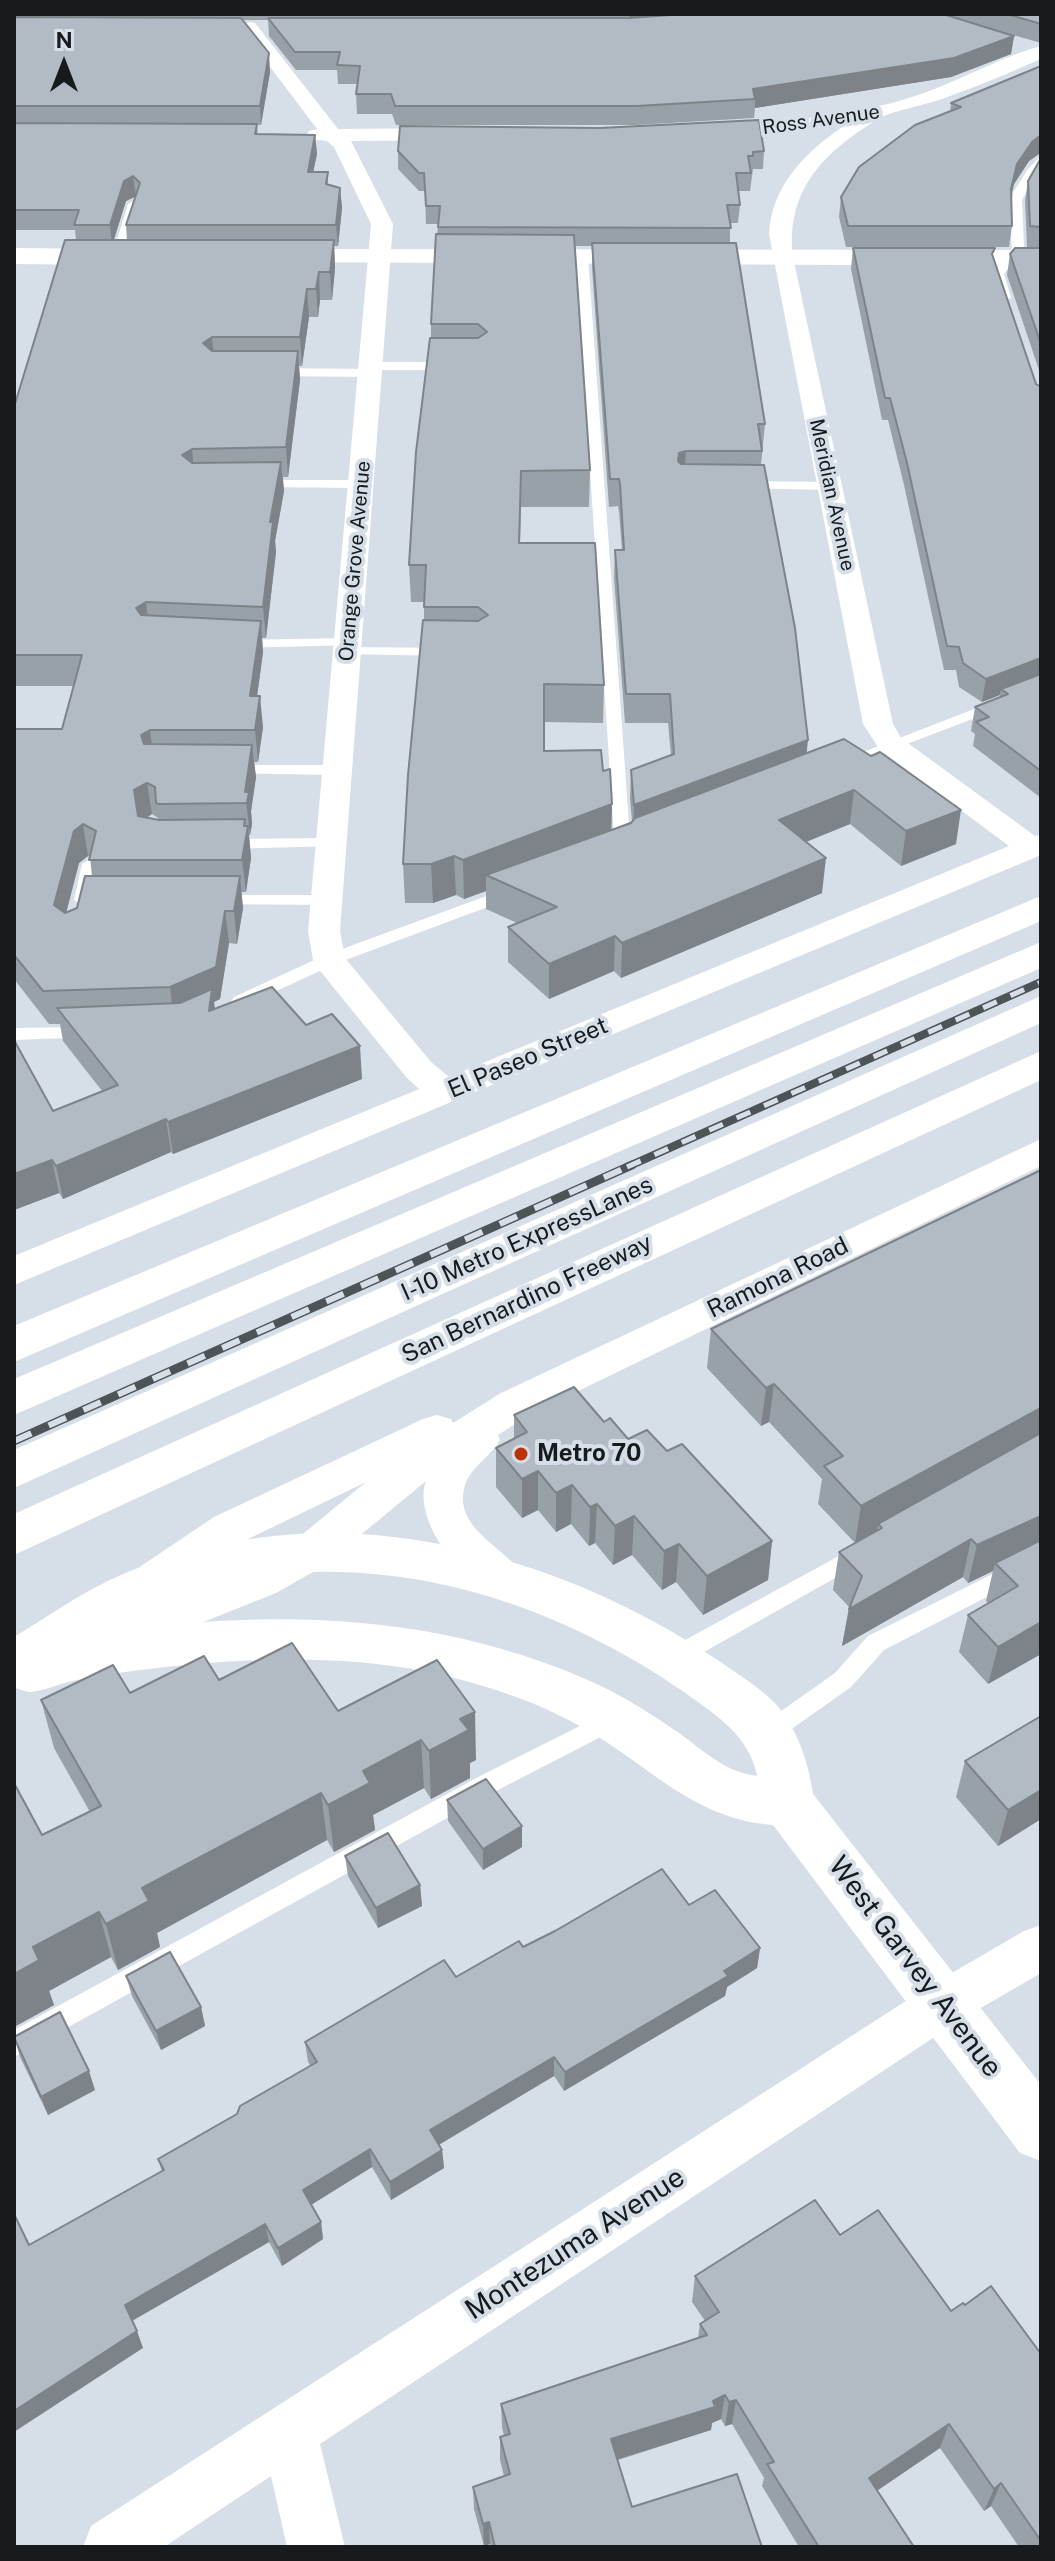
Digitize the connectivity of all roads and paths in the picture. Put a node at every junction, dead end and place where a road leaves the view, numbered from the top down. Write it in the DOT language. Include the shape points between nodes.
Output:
graph roads {
  1 [pos="279,27"];
  2 [pos="1006,43"];
  3 [pos="1040,53"];
  4 [pos="882,112"];
  5 [pos="684,133"];
  6 [pos="302,134"];
  7 [pos="467,134"];
  8 [pos="332,135"];
  9 [pos="1041,159"];
  10 [pos="134,202"];
  11 [pos="115,257"];
  12 [pos="146,257"];
  13 [pos="255,257"];
  14 [pos="378,257"];
  15 [pos="582,257"];
  16 [pos="782,257"];
  17 [pos="1008,258"];
  18 [pos="1041,258"];
  19 [pos="16,261"];
  20 [pos="1012,318"];
  21 [pos="464,366"];
  22 [pos="372,370"];
  23 [pos="258,372"];
  24 [pos="362,484"];
  25 [pos="237,485"];
  26 [pos="728,485"];
  27 [pos="831,486"];
  28 [pos="228,644"];
  29 [pos="348,647"];
  30 [pos="464,652"];
  31 [pos="1041,688"];
  32 [pos="890,744"];
  33 [pos="830,768"];
  34 [pos="215,770"];
  35 [pos="337,770"];
  36 [pos="331,843"];
  37 [pos="209,844"];
  38 [pos="1036,846"];
  39 [pos="623,851"];
  40 [pos="90,864"];
  41 [pos="534,884"];
  42 [pos="204,900"];
  43 [pos="326,900"];
  44 [pos="85,904"];
  45 [pos="1041,907"];
  46 [pos="1041,954"];
  47 [pos="329,960"];
  48 [pos="1041,1008"];
  49 [pos="219,1011"];
  50 [pos="102,1033"];
  51 [pos="14,1034"];
  52 [pos="1041,1064"];
  53 [pos="445,1092"];
  54 [pos="1041,1151"];
  55 [pos="14,1271"];
  56 [pos="14,1345"];
  57 [pos="14,1398"];
  58 [pos="515,1404"];
  59 [pos="14,1470"];
  60 [pos="14,1536"];
  61 [pos="877,1544"];
  62 [pos="307,1555"];
  63 [pos="1041,1559"];
  64 [pos="506,1581"];
  65 [pos="137,1590"];
  66 [pos="673,1658"];
  67 [pos="65,1659"];
  68 [pos="14,1663"];
  69 [pos="14,1677"];
  70 [pos="613,1719"];
  71 [pos="768,1733"];
  72 [pos="787,1802"];
  73 [pos="1041,1947"];
  74 [pos="943,2004"];
  75 [pos="14,2044"];
  76 [pos="1041,2132"];
  77 [pos="289,2431"];
  78 [pos="112,2547"];
  79 [pos="316,2547"];
  1 -- 8 [label="street, Orange Grove Avenue" via="237,27"];
  2 -- 3 [label="street"];
  3 -- 4 [label="street, Ross Avenue"];
  4 -- 5 [label="street, Ross Avenue" via="818,124"];
  4 -- 16 [label="street, Meridian Avenue" via="835,142 796,180 780,225"];
  6 -- 8 [label="street"];
  7 -- 8 [label="street"];
  8 -- 14 [label="street, Orange Grove Avenue" via="343,144 382,224"];
  9 -- 17 [label="lane" via="1013,207 1018,248"];
  10 -- 11 [label="lane"];
  11 -- 12 [label="main road"];
  11 -- 19 [label="main road"];
  13 -- 14 [label="main road"];
  14 -- 15 [label="main road"];
  14 -- 22 [label="street, Orange Grove Avenue"];
  15 -- 16 [label="main road"];
  15 -- 39 [label="lane"];
  16 -- 17 [label="main road"];
  16 -- 27 [label="street, Meridian Avenue"];
  17 -- 18 [label="main road"];
  17 -- 20 [label="lane" via="998,274"];
  21 -- 22 [label="lane"];
  22 -- 23 [label="lane"];
  22 -- 24 [label="street, Orange Grove Avenue"];
  24 -- 25 [label="lane"];
  24 -- 29 [label="street, Orange Grove Avenue"];
  26 -- 27 [label="lane"];
  27 -- 32 [label="street, Meridian Avenue" via="878,724"];
  28 -- 29 [label="lane"];
  29 -- 30 [label="lane"];
  29 -- 35 [label="street, Orange Grove Avenue"];
  31 -- 32 [label="lane"];
  32 -- 33 [label="lane"];
  32 -- 38 [label="street"];
  34 -- 35 [label="lane"];
  35 -- 36 [label="street, Orange Grove Avenue"];
  36 -- 37 [label="lane"];
  36 -- 43 [label="street, Orange Grove Avenue"];
  38 -- 53 [label="street, El Paseo Street"];
  40 -- 44 [label="lane"];
  41 -- 47 [label="lane"];
  42 -- 43 [label="lane"];
  43 -- 47 [label="street, Orange Grove Avenue"];
  45 -- 56 [label="main road"];
  46 -- 57 [label="main road"];
  47 -- 49 [label="lane"];
  47 -- 53 [label="street" via="419,1070"];
  48 -- 59 [label="main road, I-10 Metro ExpressLanes"];
  50 -- 51 [label="lane"];
  52 -- 60 [label="main road, San Bernardino Freeway"];
  53 -- 55 [label="street, El Paseo Street"];
  54 -- 58 [label="street, Ramona Road"];
  58 -- 62 [label="street, Ramona Road" via="399,1478"];
  58 -- 64 [label="street" via="454,1466 443,1499 454,1536"];
  58 -- 65 [label="street, Ramona Road" via="462,1418 229,1529"];
  61 -- 66 [label="lane"];
  62 -- 64 [label="main road, West Garvey Avenue" via="339,1550 387,1555"];
  62 -- 65 [label="main road, West Garvey Avenue" via="197,1569"];
  62 -- 67 [label="street, Ramona Road" via="261,1581"];
  63 -- 71 [label="lane" via="876,1643 843,1680"];
  64 -- 66 [label="main road, West Garvey Avenue" via="602,1619"];
  65 -- 68 [label="main road, West Garvey Avenue"];
  66 -- 71 [label="main road, West Garvey Avenue" via="729,1697"];
  67 -- 69 [label="main road"];
  67 -- 70 [label="main road" via="194,1642 288,1637 408,1647 451,1654 531,1679"];
  70 -- 72 [label="main road" via="727,1793"];
  70 -- 75 [label="lane"];
  71 -- 72 [label="main road, West Garvey Avenue" via="785,1776"];
  72 -- 74 [label="main road, West Garvey Avenue"];
  73 -- 74 [label="street, Montezuma Avenue"];
  74 -- 76 [label="main road, West Garvey Avenue"];
  74 -- 77 [label="street, Montezuma Avenue"];
  77 -- 78 [label="street, Montezuma Avenue"];
  77 -- 79 [label="street"];
}
